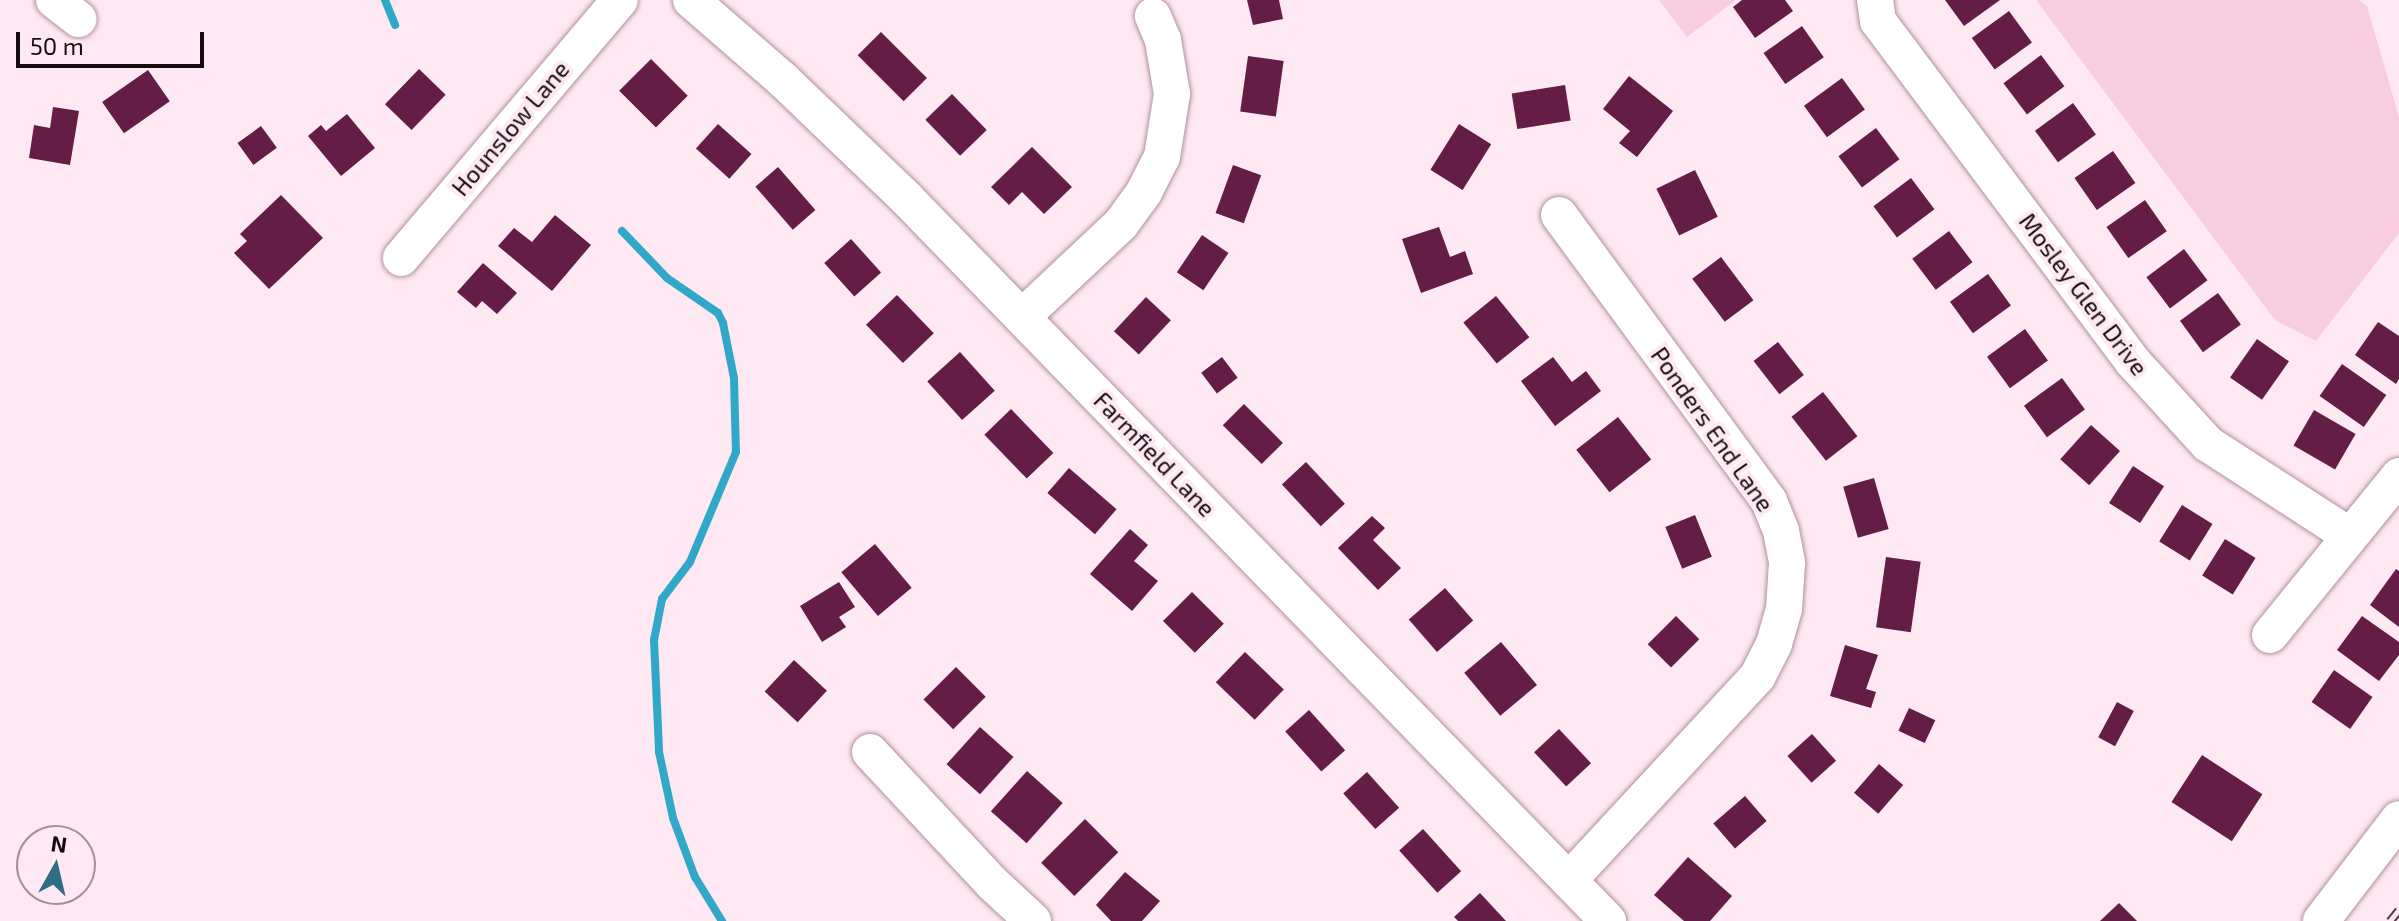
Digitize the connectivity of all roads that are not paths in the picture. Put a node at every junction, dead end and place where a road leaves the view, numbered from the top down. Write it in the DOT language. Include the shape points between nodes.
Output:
graph roads {
  1 [pos="620,0"];
  2 [pos="691,0"];
  3 [pos="1875,0"];
  4 [pos="1153,16"];
  5 [pos="1559,215"];
  6 [pos="401,258"];
  7 [pos="1022,317"];
  8 [pos="2399,476"];
  9 [pos="2350,536"];
  10 [pos="2270,635"];
  11 [pos="870,752"];
  12 [pos="2399,819"];
  13 [pos="1569,880"];
  14 [pos="1033,921"];
  15 [pos="1608,921"];
  16 [pos="2321,921"];
  1 -- 6 [label="street, Hounslow Lane"];
  2 -- 7 [label="street, Farmfield Lane" via="835,128"];
  3 -- 9 [label="street, Mosley Glen Drive" via="1878,21 2133,362 2208,444"];
  4 -- 7 [label="street" via="1163,40 1172,94 1162,157 1121,224"];
  5 -- 13 [label="street, Ponders End Lane" via="1769,501 1787,563 1784,609 1757,677"];
  7 -- 13 [label="street, Farmfield Lane"];
  8 -- 9 [label="street"];
  9 -- 10 [label="street"];
  11 -- 14 [label="street"];
  12 -- 16 [label="street"];
  13 -- 15 [label="street, Farmfield Lane"];
}
